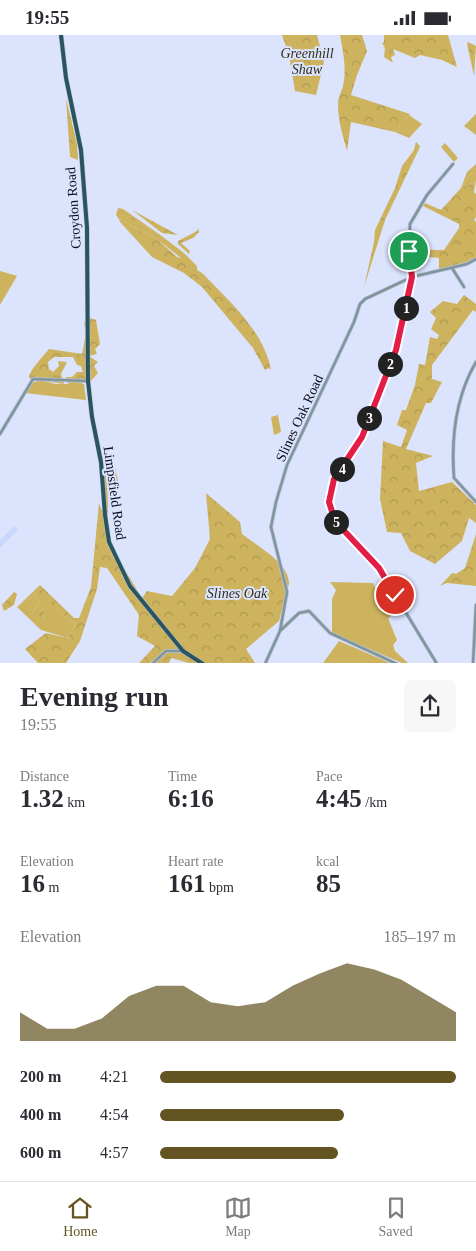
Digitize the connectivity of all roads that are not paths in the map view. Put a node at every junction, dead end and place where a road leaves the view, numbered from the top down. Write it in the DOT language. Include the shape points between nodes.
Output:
graph roads {
  1 [pos="61,35"];
  2 [pos="454,164"];
  3 [pos="476,259"];
  4 [pos="452,268"];
  5 [pos="412,277"];
  6 [pos="464,287"];
  7 [pos="476,362"];
  8 [pos="88,381"];
  9 [pos="0,435"];
  10 [pos="476,502"];
  11 [pos="476,605"];
  12 [pos="282,627"];
  13 [pos="183,651"];
  14 [pos="152,663"];
  15 [pos="203,663"];
  16 [pos="265,663"];
  17 [pos="397,663"];
  18 [pos="437,663"];
  19 [pos="473,663"];
  1 -- 8 [label="main road, Croydon Road" via="81,150 87,228"];
  2 -- 5 [label="street" via="427,195 410,223"];
  3 -- 4 [label="street, Slines Oak Road"];
  4 -- 5 [label="street, Slines Oak Road"];
  4 -- 6 [label="street"];
  5 -- 12 [label="street, Slines Oak Road" via="360,304 284,474 271,527 287,584"];
  5 -- 18 [label="street" via="396,350 362,437 334,479 330,506 335,521 379,568"];
  7 -- 10 [label="street" via="463,386 452,447 454,478"];
  8 -- 9 [label="street" via="33,379"];
  8 -- 13 [label="main road, Limpsfield Road" via="109,542 130,586"];
  11 -- 19 [label="street"];
  12 -- 16 [label="street, Slines Oak Road"];
  12 -- 17 [label="street" via="299,613 309,611 330,633"];
  13 -- 14 [label="street" via="166,651"];
  13 -- 15 [label="main road, Limpsfield Road"];
}
